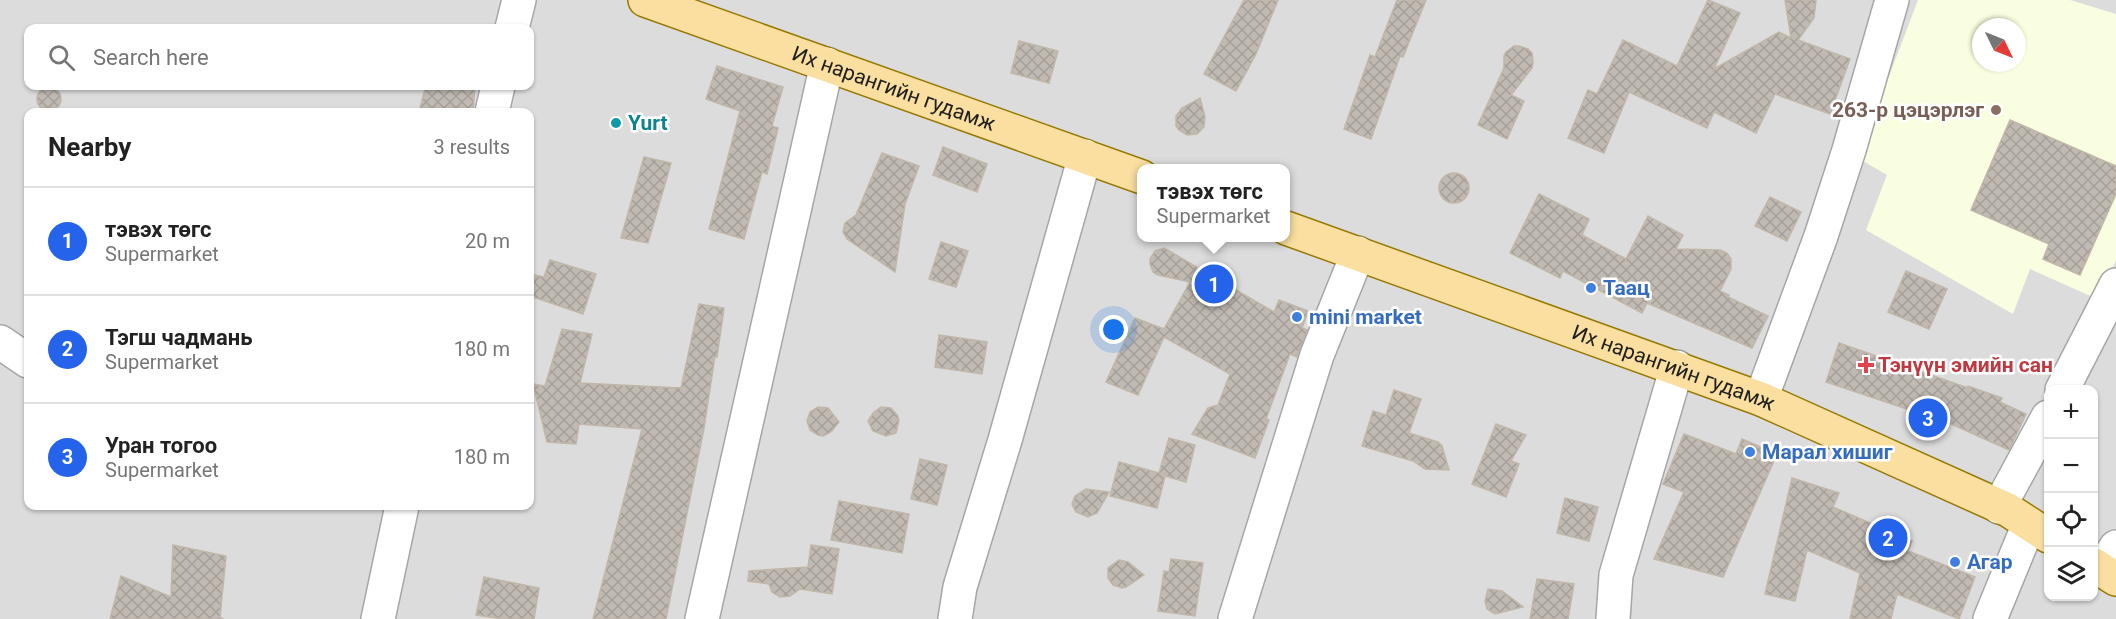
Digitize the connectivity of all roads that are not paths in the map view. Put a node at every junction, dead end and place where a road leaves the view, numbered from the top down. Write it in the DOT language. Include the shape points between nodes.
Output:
graph roads {
  1 [pos="519,0"];
  2 [pos="645,0"];
  3 [pos="1892,0"];
  4 [pos="513,24"];
  5 [pos="827,64"];
  6 [pos="497,90"];
  7 [pos="493,108"];
  8 [pos="1085,156"];
  9 [pos="1137,175"];
  10 [pos="1290,229"];
  11 [pos="1358,253"];
  12 [pos="2116,285"];
  13 [pos="0,342"];
  14 [pos="24,358"];
  15 [pos="1677,367"];
  16 [pos="2065,385"];
  17 [pos="1761,399"];
  18 [pos="2044,426"];
  19 [pos="1999,507"];
  20 [pos="401,510"];
  21 [pos="2039,530"];
  22 [pos="378,619"];
  23 [pos="702,619"];
  24 [pos="955,619"];
  25 [pos="1235,619"];
  26 [pos="1613,619"];
  27 [pos="1990,619"];
  1 -- 4 [label="street"];
  2 -- 5 [label="main road, Их нарангийн гудамж"];
  3 -- 17 [label="street" via="1821,236"];
  5 -- 8 [label="main road, Их нарангийн гудамж"];
  5 -- 23 [label="street"];
  6 -- 7 [label="street"];
  8 -- 9 [label="main road, Их нарангийн гудамж"];
  8 -- 24 [label="street" via="960,587"];
  10 -- 11 [label="main road, Их нарангийн гудамж"];
  11 -- 15 [label="main road, Их нарангийн гудамж"];
  11 -- 25 [label="street" via="1317,355"];
  12 -- 16 [label="street"];
  13 -- 14 [label="street"];
  15 -- 17 [label="main road, Их нарангийн гудамж"];
  15 -- 26 [label="street" via="1616,575"];
  17 -- 19 [label="main road, Их нарангийн гудамж"];
  18 -- 19 [label="street"];
  19 -- 21 [label="main road, Их нарангийн гудамж"];
  20 -- 22 [label="street"];
  21 -- 27 [label="street"];
}
